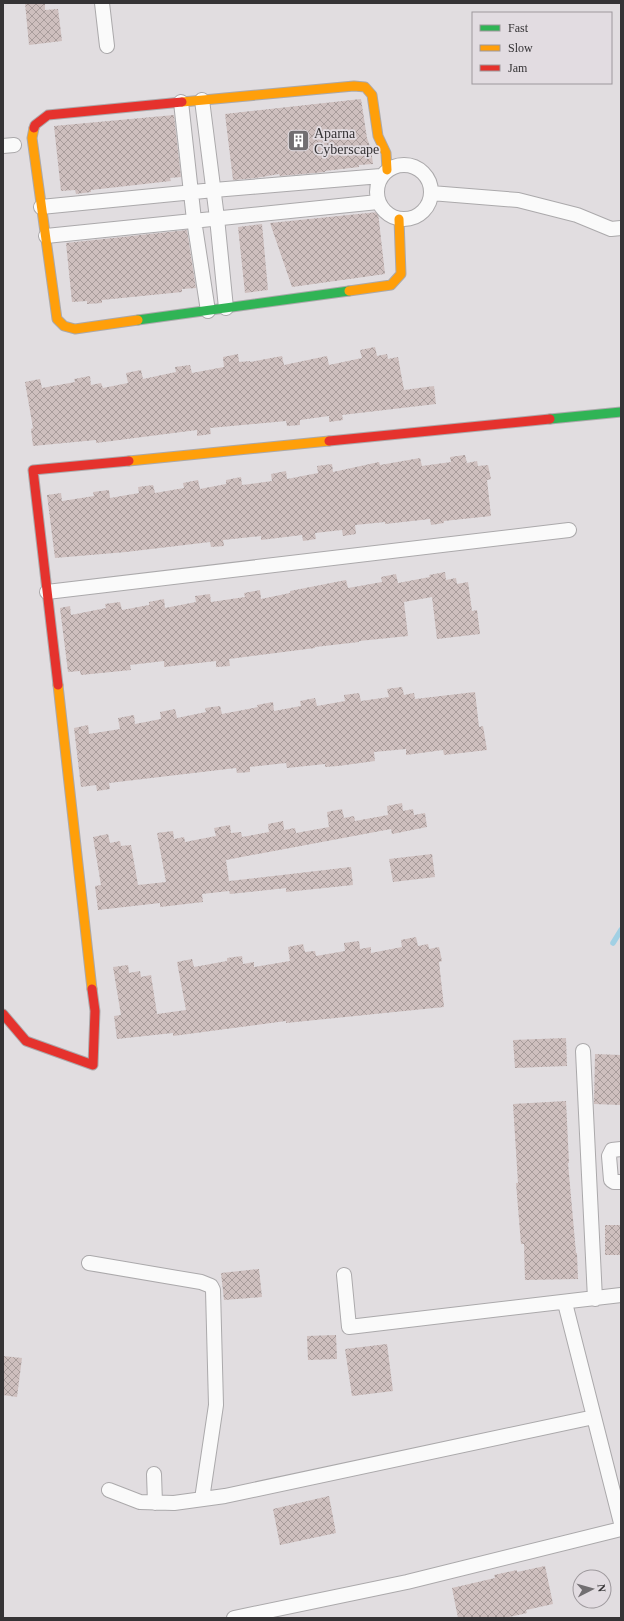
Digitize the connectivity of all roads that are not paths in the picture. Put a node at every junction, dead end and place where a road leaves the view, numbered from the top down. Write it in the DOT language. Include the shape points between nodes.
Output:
graph roads {
  1 [pos="102,3"];
  2 [pos="107,46"];
  3 [pos="202,100"];
  4 [pos="182,102"];
  5 [pos="384,173"];
  6 [pos="214,190"];
  7 [pos="192,192"];
  8 [pos="432,193"];
  9 [pos="378,202"];
  10 [pos="41,207"];
  11 [pos="217,218"];
  12 [pos="399,219"];
  13 [pos="194,220"];
  14 [pos="621,228"];
  15 [pos="46,236"];
  16 [pos="226,308"];
  17 [pos="208,310"];
  18 [pos="621,412"];
  19 [pos="570,530"];
  20 [pos="47,592"];
  21 [pos="3,1014"];
  22 [pos="583,1051"];
  23 [pos="621,1149"];
  24 [pos="621,1182"];
  25 [pos="89,1263"];
  26 [pos="344,1275"];
  27 [pos="621,1295"];
  28 [pos="595,1299"];
  29 [pos="565,1303"];
  30 [pos="594,1417"];
  31 [pos="154,1474"];
  32 [pos="109,1490"];
  33 [pos="202,1499"];
  34 [pos="155,1503"];
  35 [pos="621,1522"];
  36 [pos="621,1529"];
  37 [pos="234,1618"];
  1 -- 2 [label="street"];
  3 -- 4 [label="street"];
  3 -- 5 [label="street" via="365,87 372,95 378,136 386,153"];
  3 -- 6 [label="street"];
  4 -- 7 [label="street"];
  4 -- 10 [label="street" via="48,115 34,125 32,138"];
  5 -- 6 [label="street"];
  5 -- 8 [label="street" via="395,165 412,165 426,176"];
  5 -- 9 [label="street" via="377,184"];
  6 -- 7 [label="street"];
  6 -- 11 [label="street"];
  7 -- 10 [label="street"];
  7 -- 13 [label="street"];
  8 -- 12 [label="street" via="421,213 408,219"];
  8 -- 14 [label="street" via="518,200 577,215 611,229"];
  9 -- 11 [label="street"];
  9 -- 12 [label="street" via="390,216"];
  10 -- 15 [label="street"];
  11 -- 13 [label="street"];
  11 -- 16 [label="street"];
  12 -- 16 [label="street" via="401,274 391,285"];
  13 -- 15 [label="street"];
  13 -- 17 [label="street"];
  15 -- 17 [label="street" via="57,319 64,326 75,329"];
  16 -- 17 [label="street"];
  18 -- 20 [label="street" via="33,470"];
  19 -- 20 [label="street"];
  20 -- 21 [label="street" via="95,1011 93,1065 26,1041"];
  22 -- 28 [label="street"];
  23 -- 24 [label="street" via="612,1150 609,1156 611,1180"];
  25 -- 33 [label="street" via="201,1282 211,1286 214,1295 216,1404"];
  26 -- 29 [label="street" via="349,1327"];
  27 -- 28 [label="street"];
  28 -- 29 [label="street"];
  29 -- 30 [label="street"];
  30 -- 33 [label="street" via="233,1495"];
  30 -- 35 [label="street"];
  31 -- 34 [label="street"];
  32 -- 34 [label="street" via="140,1502"];
  33 -- 34 [label="street"];
  36 -- 37 [label="street" via="407,1582"];
}
